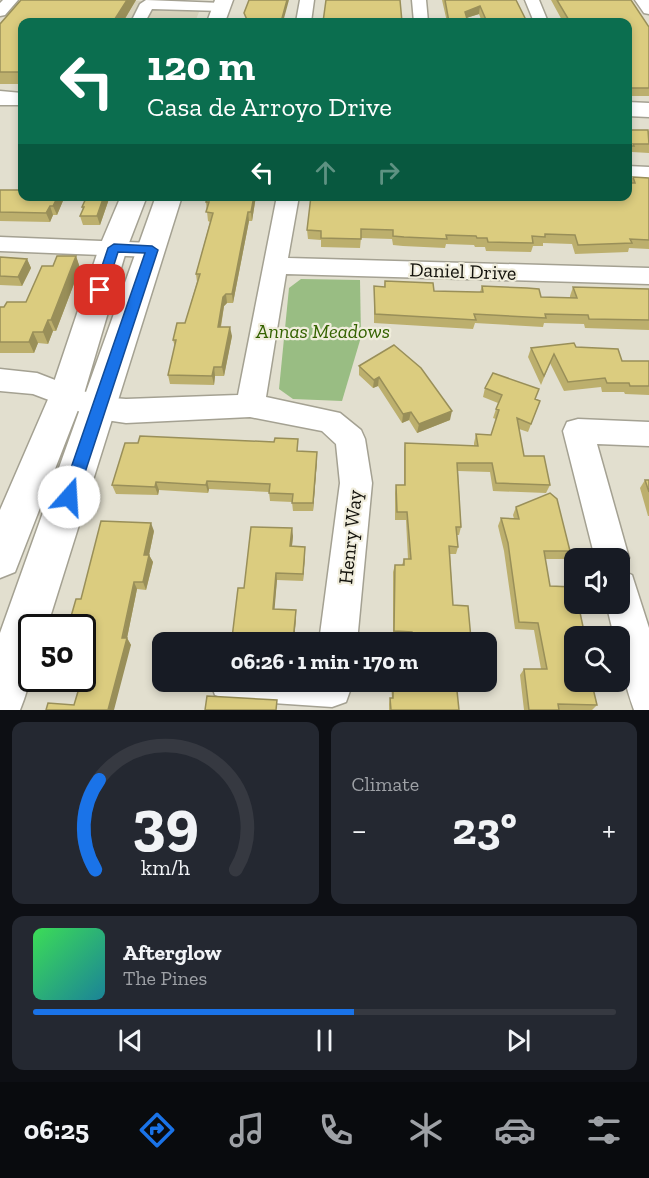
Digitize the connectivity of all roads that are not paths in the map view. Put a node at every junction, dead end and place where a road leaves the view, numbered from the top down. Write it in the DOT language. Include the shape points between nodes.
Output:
graph roads {
  1 [pos="11,0"];
  2 [pos="307,0"];
  3 [pos="419,0"];
  4 [pos="531,0"];
  5 [pos="642,0"];
  6 [pos="184,6"];
  7 [pos="221,10"];
  8 [pos="649,10"];
  9 [pos="0,12"];
  10 [pos="140,18"];
  11 [pos="176,18"];
  12 [pos="305,18"];
  13 [pos="421,18"];
  14 [pos="539,18"];
  15 [pos="0,99"];
  16 [pos="18,99"];
  17 [pos="632,109"];
  18 [pos="649,110"];
  19 [pos="632,116"];
  20 [pos="649,117"];
  21 [pos="632,172"];
  22 [pos="649,172"];
  23 [pos="132,201"];
  24 [pos="167,201"];
  25 [pos="287,201"];
  26 [pos="0,244"];
  27 [pos="114,248"];
  28 [pos="152,250"];
  29 [pos="278,266"];
  30 [pos="649,276"];
  31 [pos="0,380"];
  32 [pos="83,402"];
  33 [pos="250,406"];
  34 [pos="649,435"];
  35 [pos="609,548"];
  36 [pos="0,558"];
  37 [pos="627,614"];
  38 [pos="339,632"];
  39 [pos="649,698"];
  40 [pos="0,699"];
  1 -- 9 [label="street"];
  2 -- 12 [label="street"];
  3 -- 13 [label="street"];
  4 -- 14 [label="street"];
  5 -- 8 [label="street"];
  6 -- 7 [label="street"];
  6 -- 10 [label="street" via="147,4"];
  6 -- 11 [label="street"];
  15 -- 16 [label="main road"];
  17 -- 18 [label="main road"];
  19 -- 20 [label="main road"];
  21 -- 22 [label="street"];
  23 -- 27 [label="main road"];
  24 -- 28 [label="main road"];
  25 -- 29 [label="street"];
  26 -- 27 [label="street"];
  27 -- 28 [label="street"];
  27 -- 32 [label="main road"];
  28 -- 32 [label="main road"];
  29 -- 30 [label="street, Daniel Drive"];
  29 -- 33 [label="street"];
  31 -- 32 [label="street, Henry Way" via="37,384"];
  32 -- 33 [label="street, Henry Way" via="126,411"];
  32 -- 36 [label="main road"];
  32 -- 40 [label="main road"];
  33 -- 38 [label="street, Henry Way" via="330,421 350,439 356,483"];
  34 -- 35 [label="street" via="578,431"];
  37 -- 39 [label="street"];
}
